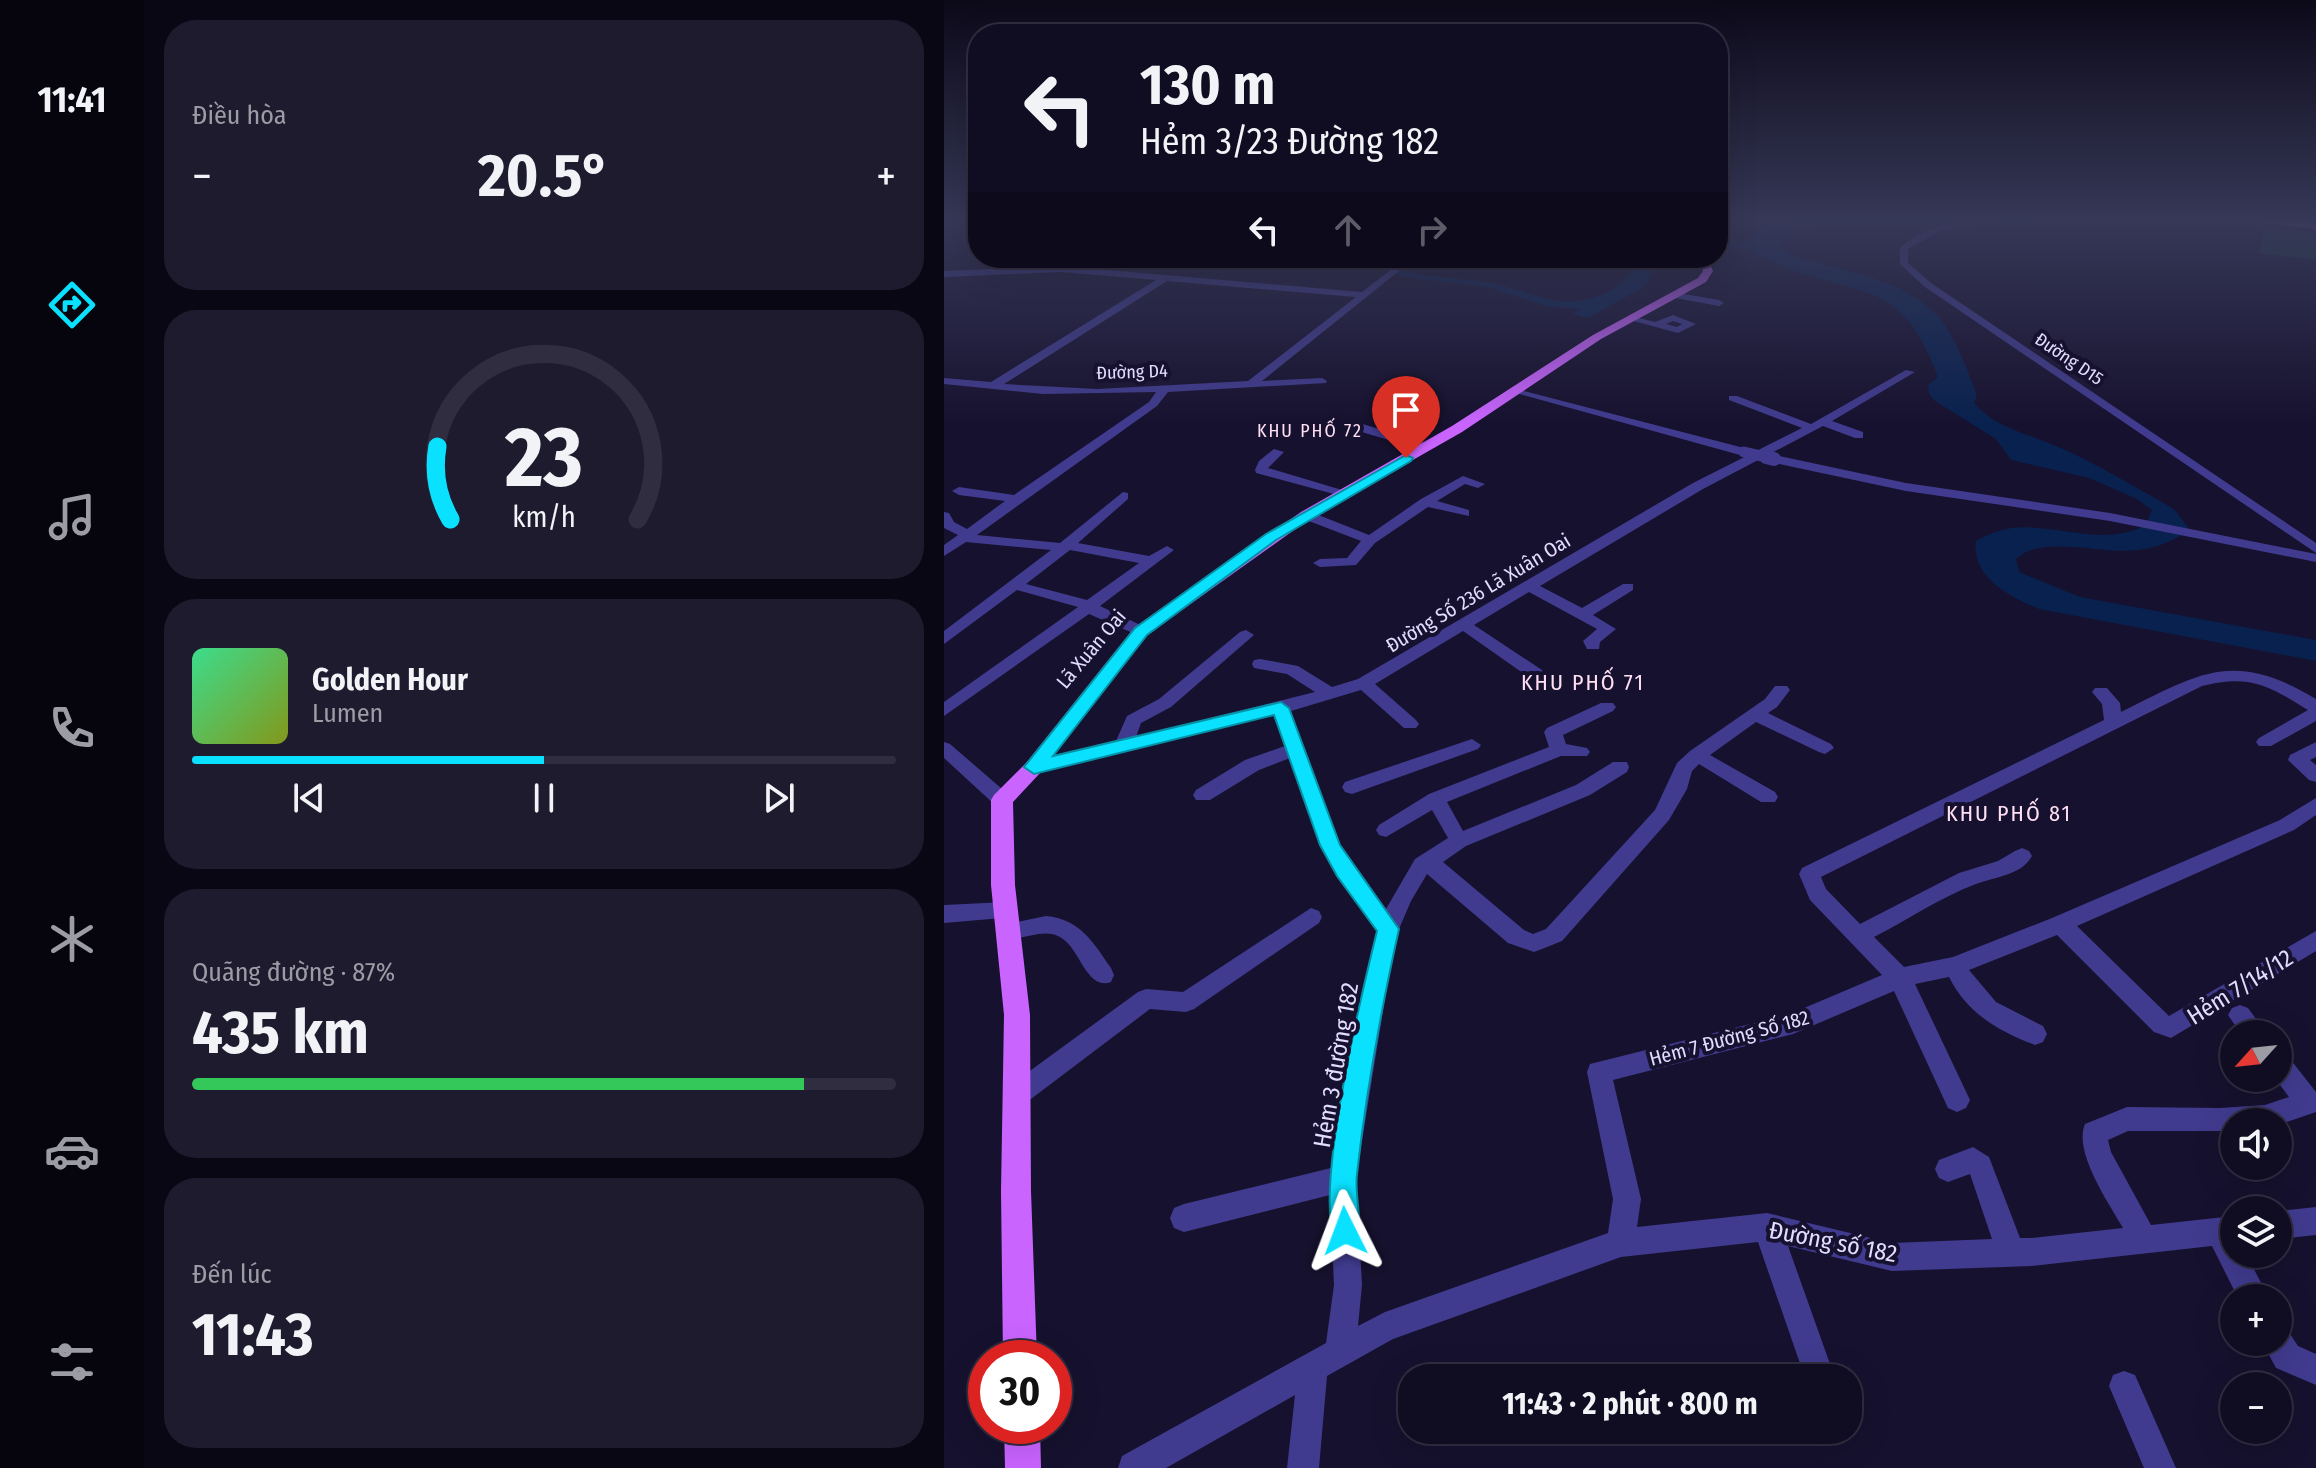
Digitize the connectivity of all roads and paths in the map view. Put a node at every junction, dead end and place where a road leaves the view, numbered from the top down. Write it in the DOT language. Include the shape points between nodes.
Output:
graph roads {
  1 [pos="1150,288"];
  2 [pos="1276,288"];
  3 [pos="1372,288"];
  4 [pos="1686,288"];
  5 [pos="1927,288"];
  6 [pos="1364,295"];
  7 [pos="1673,295"];
  8 [pos="1719,303"];
  9 [pos="1631,319"];
  10 [pos="1656,325"];
  11 [pos="1910,372"];
  12 [pos="944,381"];
  13 [pos="1322,381"];
  14 [pos="1251,384"];
  15 [pos="993,386"];
  16 [pos="1164,389"];
  17 [pos="1516,390"];
  18 [pos="1733,398"];
  19 [pos="1817,425"];
  20 [pos="1359,427"];
  21 [pos="1859,435"];
  22 [pos="1426,447"];
  23 [pos="1278,452"];
  24 [pos="1478,484"];
  25 [pos="959,491"];
  26 [pos="1345,493"];
  27 [pos="1123,496"];
  28 [pos="1017,499"];
  29 [pos="1426,502"];
  30 [pos="1464,513"];
  31 [pos="1306,515"];
  32 [pos="944,516"];
  33 [pos="966,537"];
  34 [pos="1370,540"];
  35 [pos="1065,546"];
  36 [pos="1167,550"];
  37 [pos="944,552"];
  38 [pos="2315,556"];
  39 [pos="1152,561"];
  40 [pos="1320,563"];
  41 [pos="1014,585"];
  42 [pos="1529,586"];
  43 [pos="1628,587"];
  44 [pos="1090,607"];
  45 [pos="1583,614"];
  46 [pos="1464,625"];
  47 [pos="1141,631"];
  48 [pos="1246,635"];
  49 [pos="944,639"];
  50 [pos="1593,646"];
  51 [pos="1260,664"];
  52 [pos="1536,674"];
  53 [pos="1364,683"];
  54 [pos="1781,690"];
  55 [pos="2101,692"];
  56 [pos="1329,693"];
  57 [pos="1607,707"];
  58 [pos="1281,708"];
  59 [pos="944,710"];
  60 [pos="2316,710"];
  61 [pos="1755,714"];
  62 [pos="2113,723"];
  63 [pos="1410,724"];
  64 [pos="1556,741"];
  65 [pos="2265,742"];
  66 [pos="1472,745"];
  67 [pos="1122,748"];
  68 [pos="1825,748"];
  69 [pos="2316,748"];
  70 [pos="1295,749"];
  71 [pos="946,751"];
  72 [pos="1581,752"];
  73 [pos="1697,755"];
  74 [pos="1034,767"];
  75 [pos="1620,767"];
  76 [pos="2316,775"];
  77 [pos="1352,787"];
  78 [pos="1203,795"];
  79 [pos="1768,797"];
  80 [pos="1436,799"];
  81 [pos="1002,800"];
  82 [pos="2316,805"];
  83 [pos="1386,830"];
  84 [pos="1459,841"];
  85 [pos="2022,856"];
  86 [pos="1422,865"];
  87 [pos="944,914"];
  88 [pos="1311,917"];
  89 [pos="1008,921"];
  90 [pos="2060,924"];
  91 [pos="1388,929"];
  92 [pos="1858,935"];
  93 [pos="2316,940"];
  94 [pos="1955,966"];
  95 [pos="1103,975"];
  96 [pos="1900,978"];
  97 [pos="2035,1034"];
  98 [pos="2292,1078"];
  99 [pos="1018,1094"];
  100 [pos="1957,1100"];
  101 [pos="2313,1101"];
  102 [pos="1948,1169"];
  103 [pos="1343,1178"];
  104 [pos="1184,1218"];
  105 [pos="2316,1221"];
  106 [pos="2292,1224"];
  107 [pos="1767,1227"];
  108 [pos="2220,1232"];
  109 [pos="2144,1240"];
  110 [pos="1621,1243"];
  111 [pos="2011,1253"];
  112 [pos="1020,1340"];
  113 [pos="2286,1356"];
  114 [pos="1326,1359"];
  115 [pos="1815,1364"];
  116 [pos="2316,1370"];
  117 [pos="2124,1386"];
  118 [pos="1022,1444"];
  119 [pos="1023,1468"];
  120 [pos="1134,1468"];
  121 [pos="1303,1468"];
  122 [pos="2160,1468"];
  1 -- 15 [label="street"];
  2 -- 6 [label="street"];
  3 -- 6 [label="street"];
  4 -- 7 [label="main road, Lã Xuân Oai"];
  5 -- 38 [label="street, Đường D15"];
  6 -- 14 [label="street"];
  7 -- 8 [label="street"];
  7 -- 9 [label="main road, Lã Xuân Oai"];
  9 -- 10 [label="street"];
  9 -- 17 [label="main road, Lã Xuân Oai"];
  11 -- 19 [label="street, Đường Số 236 Lã Xuân Oai"];
  12 -- 15 [label="street, Đường D4"];
  13 -- 14 [label="street, Đường D4"];
  14 -- 16 [label="street, Đường D4"];
  15 -- 16 [label="street, Đường D4" via="1082,392"];
  16 -- 28 [label="street" via="1153,404"];
  17 -- 22 [label="main road, Lã Xuân Oai"];
  17 -- 38 [label="street, bridge" via="1744,452 1906,487 2110,517"];
  18 -- 19 [label="street"];
  19 -- 21 [label="street"];
  19 -- 42 [label="street, Đường Số 236 Lã Xuân Oai" via="1698,486"];
  20 -- 22 [label="street"];
  22 -- 26 [label="main road, Lã Xuân Oai"];
  23 -- 26 [label="street" via="1260,469"];
  24 -- 29 [label="street" via="1461,481"];
  25 -- 28 [label="street"];
  26 -- 31 [label="main road, Lã Xuân Oai"];
  27 -- 35 [label="street"];
  28 -- 33 [label="street"];
  29 -- 30 [label="street"];
  29 -- 34 [label="street"];
  31 -- 34 [label="street"];
  31 -- 47 [label="main road, Lã Xuân Oai"];
  32 -- 33 [label="street"];
  33 -- 35 [label="street"];
  33 -- 37 [label="street"];
  34 -- 40 [label="street" via="1353,561"];
  35 -- 39 [label="street"];
  35 -- 41 [label="street"];
  36 -- 39 [label="street"];
  39 -- 44 [label="street"];
  41 -- 44 [label="street"];
  41 -- 49 [label="street"];
  42 -- 45 [label="street"];
  42 -- 46 [label="street, Đường Số 236 Lã Xuân Oai"];
  43 -- 45 [label="street"];
  44 -- 47 [label="street"];
  44 -- 59 [label="street"];
  45 -- 50 [label="street" via="1608,629 1591,641"];
  46 -- 52 [label="street"];
  46 -- 53 [label="street, Đường Số 236 Lã Xuân Oai"];
  47 -- 74 [label="main road, Lã Xuân Oai"];
  48 -- 67 [label="street" via="1165,703 1133,720"];
  51 -- 56 [label="street" via="1292,670"];
  53 -- 56 [label="street, Đường Số 236 Lã Xuân Oai"];
  53 -- 63 [label="street"];
  54 -- 61 [label="street"];
  55 -- 62 [label="street" via="2111,703"];
  56 -- 58 [label="street, Đường Số 236 Lã Xuân Oai"];
  57 -- 64 [label="street"];
  58 -- 67 [label="street, Đường Số 236 Lã Xuân Oai"];
  58 -- 70 [label="street"];
  60 -- 62 [label="street" via="2283,687 2248,673 2226,673"];
  60 -- 65 [label="street"];
  61 -- 68 [label="street"];
  61 -- 73 [label="street"];
  62 -- 92 [label="street" via="1809,874 1817,894"];
  64 -- 72 [label="street"];
  64 -- 80 [label="street"];
  66 -- 77 [label="street"];
  67 -- 74 [label="street, Đường Số 236 Lã Xuân Oai"];
  69 -- 76 [label="street" via="2297,757"];
  70 -- 78 [label="street" via="1252,765"];
  70 -- 91 [label="street" via="1330,845"];
  71 -- 81 [label="street"];
  73 -- 79 [label="street"];
  73 -- 86 [label="street" via="1684,768 1662,815 1562,927 1534,943 1516,937 1437,868"];
  74 -- 81 [label="main road, Lã Xuân Oai"];
  75 -- 84 [label="street" via="1583,790"];
  80 -- 83 [label="street"];
  80 -- 84 [label="street"];
  81 -- 89 [label="main road"];
  82 -- 90 [label="street" via="2287,825"];
  84 -- 86 [label="street"];
  85 -- 92 [label="street"];
  86 -- 91 [label="street, Hẻm 3 đường 182"];
  87 -- 89 [label="street"];
  88 -- 99 [label="street" via="1186,1002 1146,999"];
  89 -- 95 [label="street" via="1072,929"];
  89 -- 99 [label="main road"];
  90 -- 93 [label="street, Hẻm 7/14/12" via="2162,1025 2171,1027"];
  90 -- 94 [label="street"];
  91 -- 103 [label="street, Hẻm 3 đường 182"];
  92 -- 96 [label="street"];
  94 -- 96 [label="street"];
  94 -- 97 [label="street" via="1973,996 2001,1021"];
  96 -- 100 [label="street"];
  96 -- 110 [label="street, Hẻm 7 Đường Số 182" via="1793,1024 1599,1072 1627,1199"];
  98 -- 101 [label="street"];
  99 -- 112 [label="main road"];
  101 -- 109 [label="street" via="2265,1117 2127,1119 2094,1133 2098,1155"];
  102 -- 111 [label="street" via="1973,1160 1980,1166"];
  103 -- 104 [label="street"];
  103 -- 114 [label="street, Hẻm 3 đường 182" via="1348,1285"];
  105 -- 106 [label="street"];
  107 -- 110 [label="street, Đường số 182"];
  107 -- 111 [label="street, Đường số 182" via="1892,1257"];
  107 -- 115 [label="street"];
  108 -- 109 [label="street, Đường số 182"];
  109 -- 111 [label="street, Đường số 182"];
  110 -- 114 [label="street, Đường số 182" via="1385,1327"];
  113 -- 116 [label="street"];
  114 -- 120 [label="street"];
  114 -- 121 [label="street, Hẻm 3 đường 182"];
  117 -- 122 [label="street"];
  118 -- 119 [label="main road"];
}
